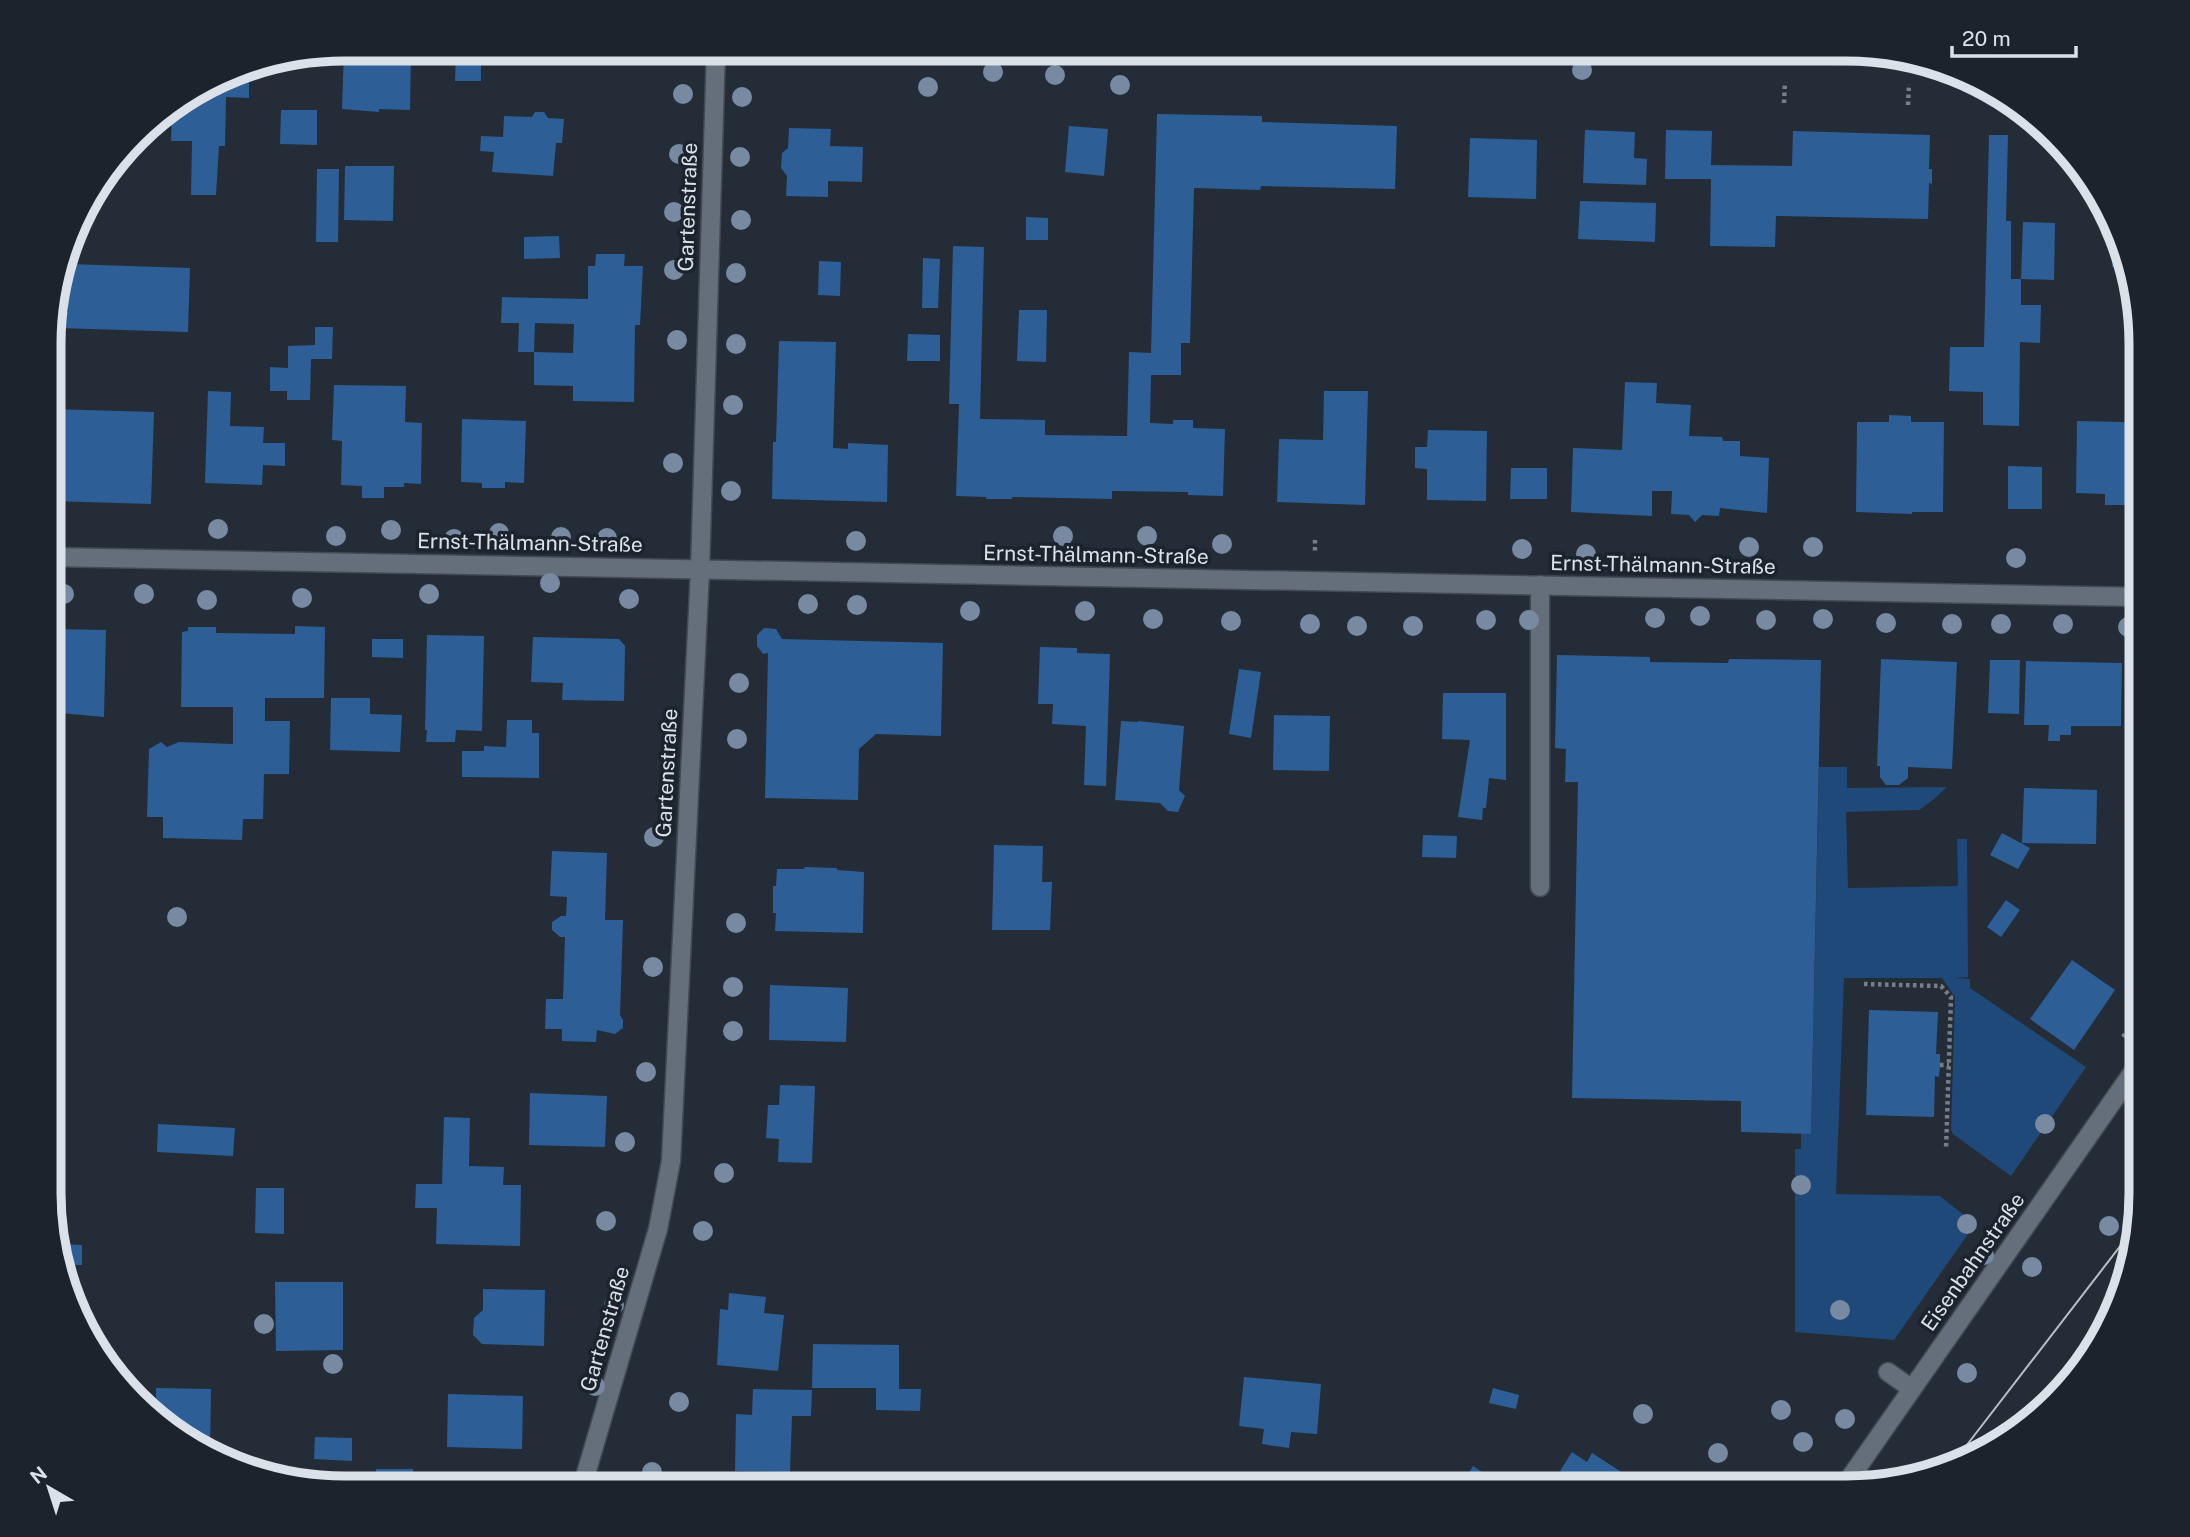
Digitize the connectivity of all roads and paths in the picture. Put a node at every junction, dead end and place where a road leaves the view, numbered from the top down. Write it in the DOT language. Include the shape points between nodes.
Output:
graph roads {
  1 [pos="716,61"];
  2 [pos="61,557"];
  3 [pos="700,569"];
  4 [pos="1539,585"];
  5 [pos="2129,597"];
  6 [pos="1540,887"];
  7 [pos="1864,984"];
  8 [pos="1940,1065"];
  9 [pos="1949,1065"];
  10 [pos="2129,1078"];
  11 [pos="1946,1150"];
  12 [pos="1888,1372"];
  13 [pos="1912,1389"];
  14 [pos="586,1476"];
  15 [pos="1852,1476"];
  1 -- 3 [label="street, Gartenstraße"];
  2 -- 3 [label="street, Ernst-Thälmann-Straße"];
  3 -- 4 [label="street, Ernst-Thälmann-Straße"];
  3 -- 14 [label="street, Gartenstraße" via="671,1161 658,1229"];
  4 -- 5 [label="street, Ernst-Thälmann-Straße"];
  4 -- 6 [label="street"];
  7 -- 9 [label="path" via="1941,986 1951,998"];
  8 -- 9 [label="path"];
  9 -- 11 [label="path"];
  10 -- 13 [label="street, Eisenbahnstraße"];
  12 -- 13 [label="street"];
  13 -- 15 [label="street, Eisenbahnstraße"];
}
